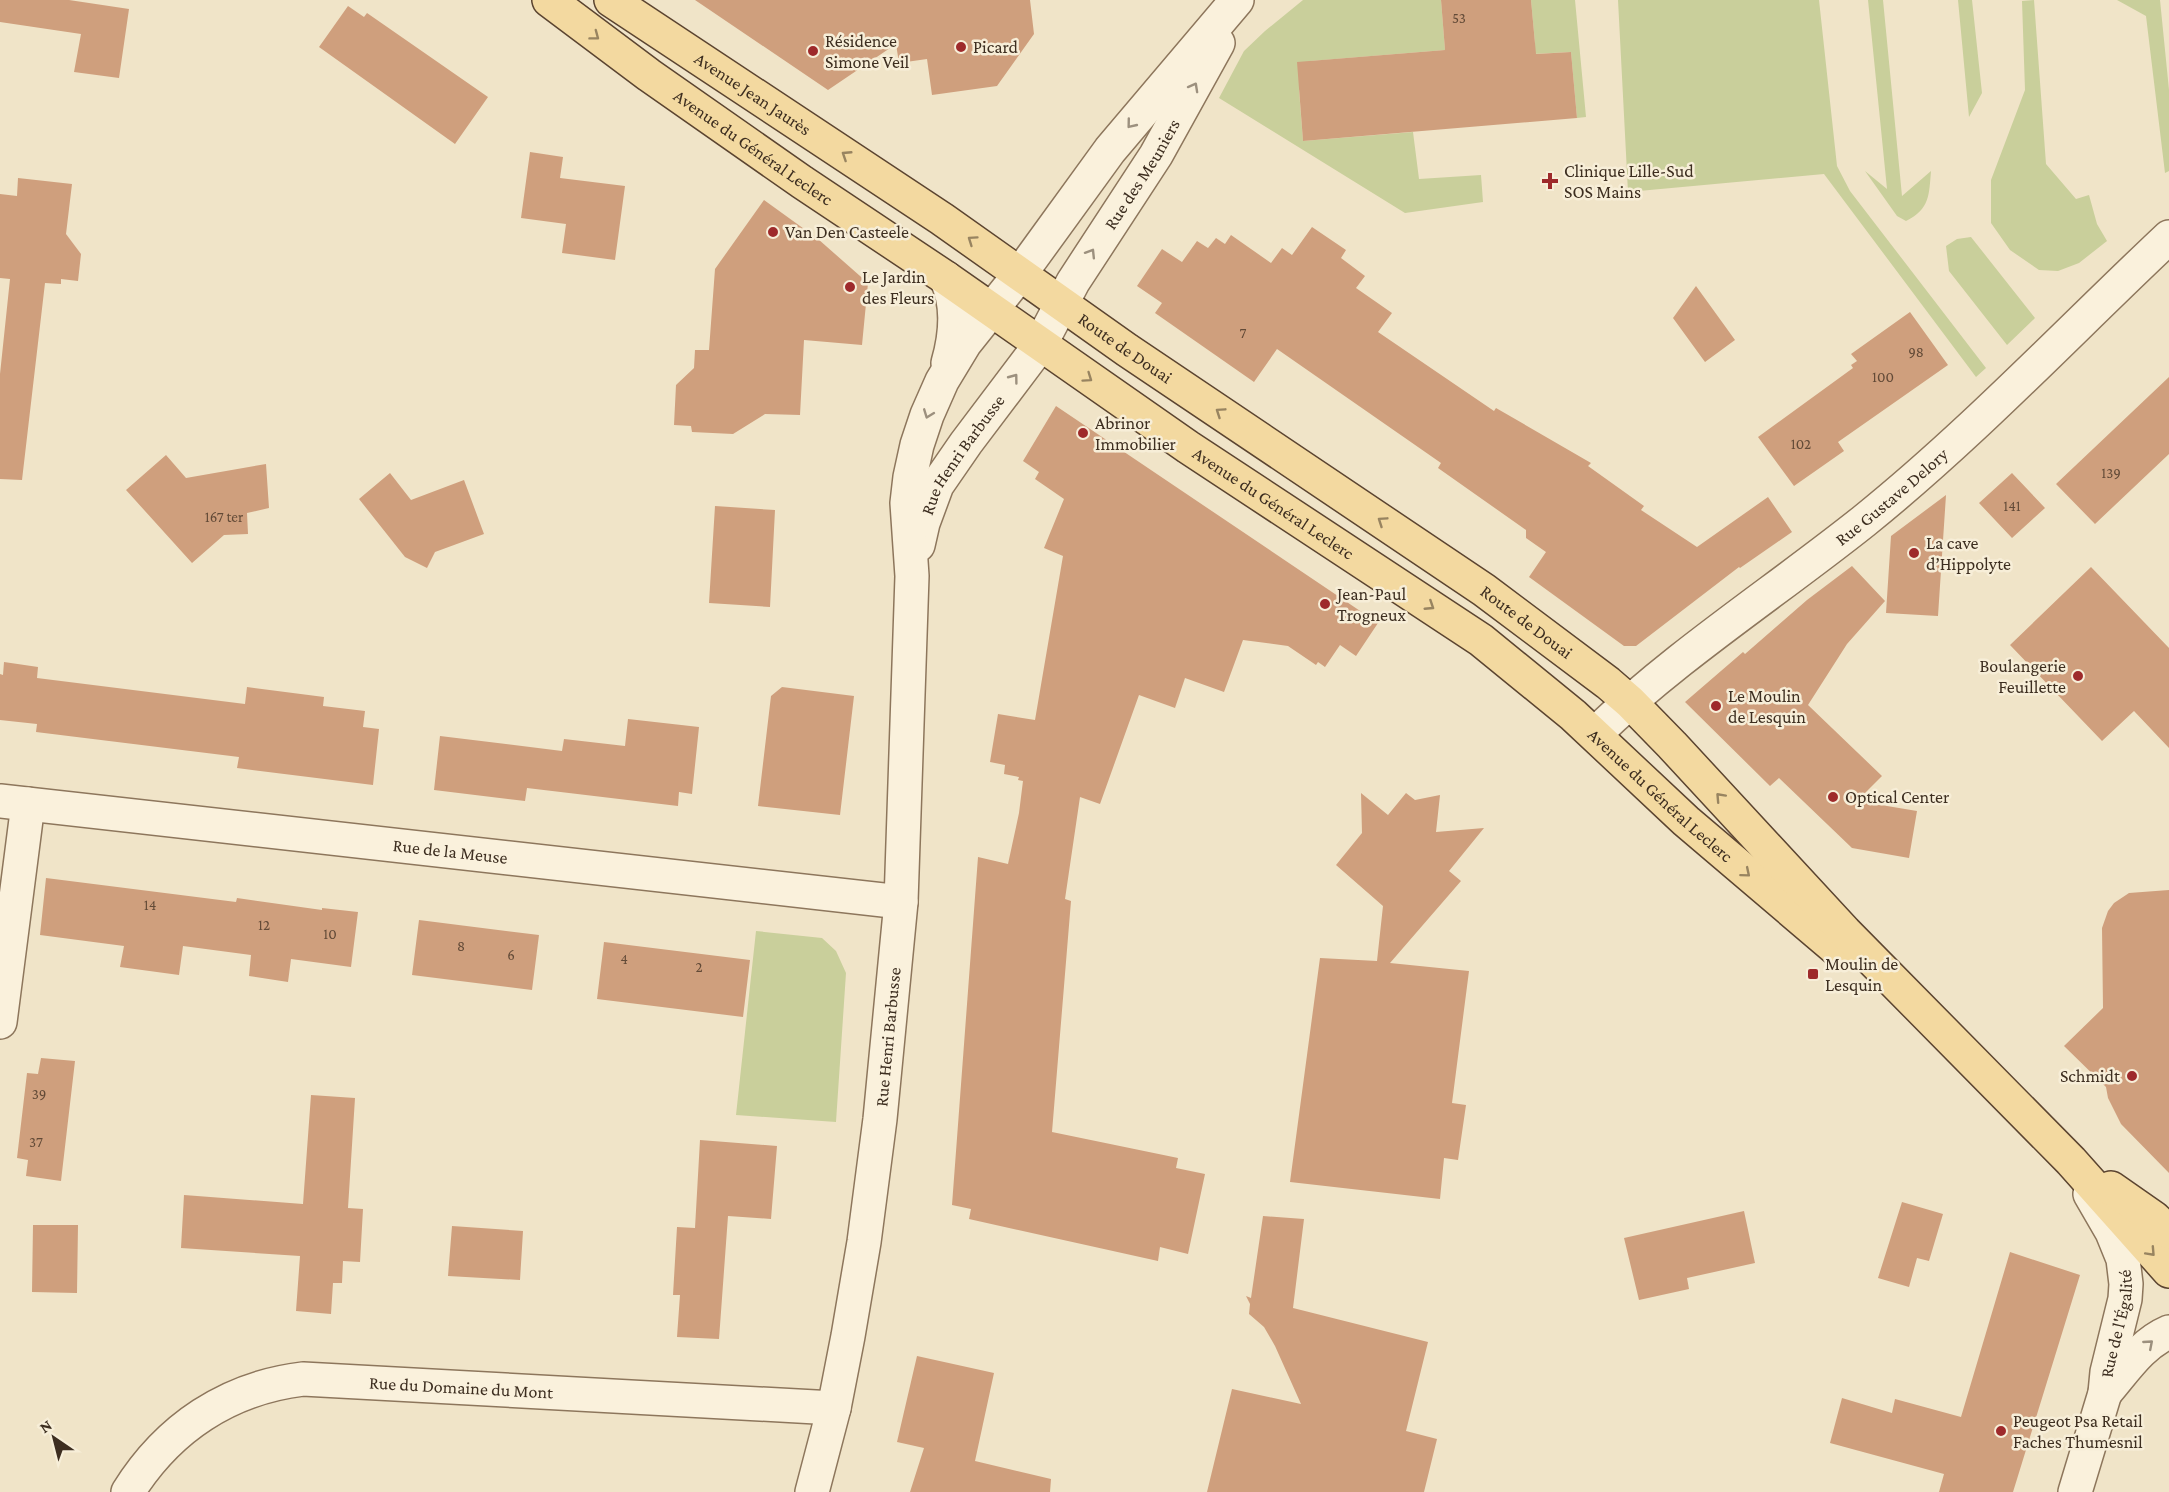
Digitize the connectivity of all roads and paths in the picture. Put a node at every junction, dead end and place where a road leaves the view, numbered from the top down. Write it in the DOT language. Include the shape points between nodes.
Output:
graph roads {
  1 [pos="549,0"];
  2 [pos="611,0"];
  3 [pos="1238,0"];
  4 [pos="1242,0"];
  5 [pos="2169,237"];
  6 [pos="1020,274"];
  7 [pos="946,278"];
  8 [pos="1061,303"];
  9 [pos="990,310"];
  10 [pos="1040,345"];
  11 [pos="942,381"];
  12 [pos="912,576"];
  13 [pos="1630,702"];
  14 [pos="1595,735"];
  15 [pos="14,802"];
  16 [pos="901,902"];
  17 [pos="0,1022"];
  18 [pos="1962,1052"];
  19 [pos="2071,1161"];
  20 [pos="2169,1232"];
  21 [pos="2169,1271"];
  22 [pos="2169,1332"];
  23 [pos="2105,1393"];
  24 [pos="834,1408"];
  25 [pos="128,1492"];
  26 [pos="812,1492"];
  27 [pos="2075,1492"];
  1 -- 7 [label="main road, Avenue du Général Leclerc, one-way" via="649,75"];
  6 -- 2 [label="main road, Avenue Jean Jaurès, one-way"];
  3 -- 6 [label="street, Rue des Meuniers, one-way" via="1110,150"];
  8 -- 4 [label="street, Rue des Meuniers, one-way" via="1156,155"];
  5 -- 13 [label="street, Rue Gustave Delory" via="1910,482"];
  6 -- 8 [label="main road, Route de Douai"];
  6 -- 9 [label="street, Rue des Meuniers"];
  7 -- 9 [label="main road, Avenue du Général Leclerc"];
  7 -- 11 [label="street, Rue Henri Barbusse" via="955,313"];
  8 -- 10 [label="street, Rue des Meuniers"];
  13 -- 8 [label="main road, Route de Douai, one-way" via="1484,590"];
  9 -- 10 [label="main road, Avenue du Général Leclerc"];
  9 -- 11 [label="street, Rue Henri Barbusse"];
  12 -- 10 [label="street, Rue Henri Barbusse, one-way" via="923,523 938,486"];
  10 -- 14 [label="main road, Avenue du Général Leclerc, one-way" via="1481,640"];
  11 -- 12 [label="street, Rue Henri Barbusse, one-way" via="927,415 910,477 907,526"];
  12 -- 16 [label="street, Rue Henri Barbusse"];
  13 -- 14 [label="street, Rue Gustave Delory"];
  18 -- 13 [label="main road, Route de Douai, one-way"];
  14 -- 18 [label="main road, Avenue du Général Leclerc, one-way" via="1729,859"];
  15 -- 16 [label="street, Rue de la Meuse"];
  15 -- 17 [label="street"];
  16 -- 24 [label="street, Rue Henri Barbusse" via="864,1242"];
  18 -- 19 [label="main road"];
  19 -- 20 [label="main road"];
  19 -- 21 [label="main road, one-way"];
  19 -- 23 [label="street, Rue de l'Égalité" via="2123,1259 2125,1299"];
  23 -- 22 [label="street, Rue de l'Égalité, one-way" via="2140,1352 2156,1337"];
  23 -- 27 [label="street, Rue de l'Égalité"];
  24 -- 25 [label="street, Rue du Domaine du Mont" via="286,1381 254,1389 214,1407 181,1430 152,1458"];
  24 -- 26 [label="street, Rue Henri Barbusse"];
}
